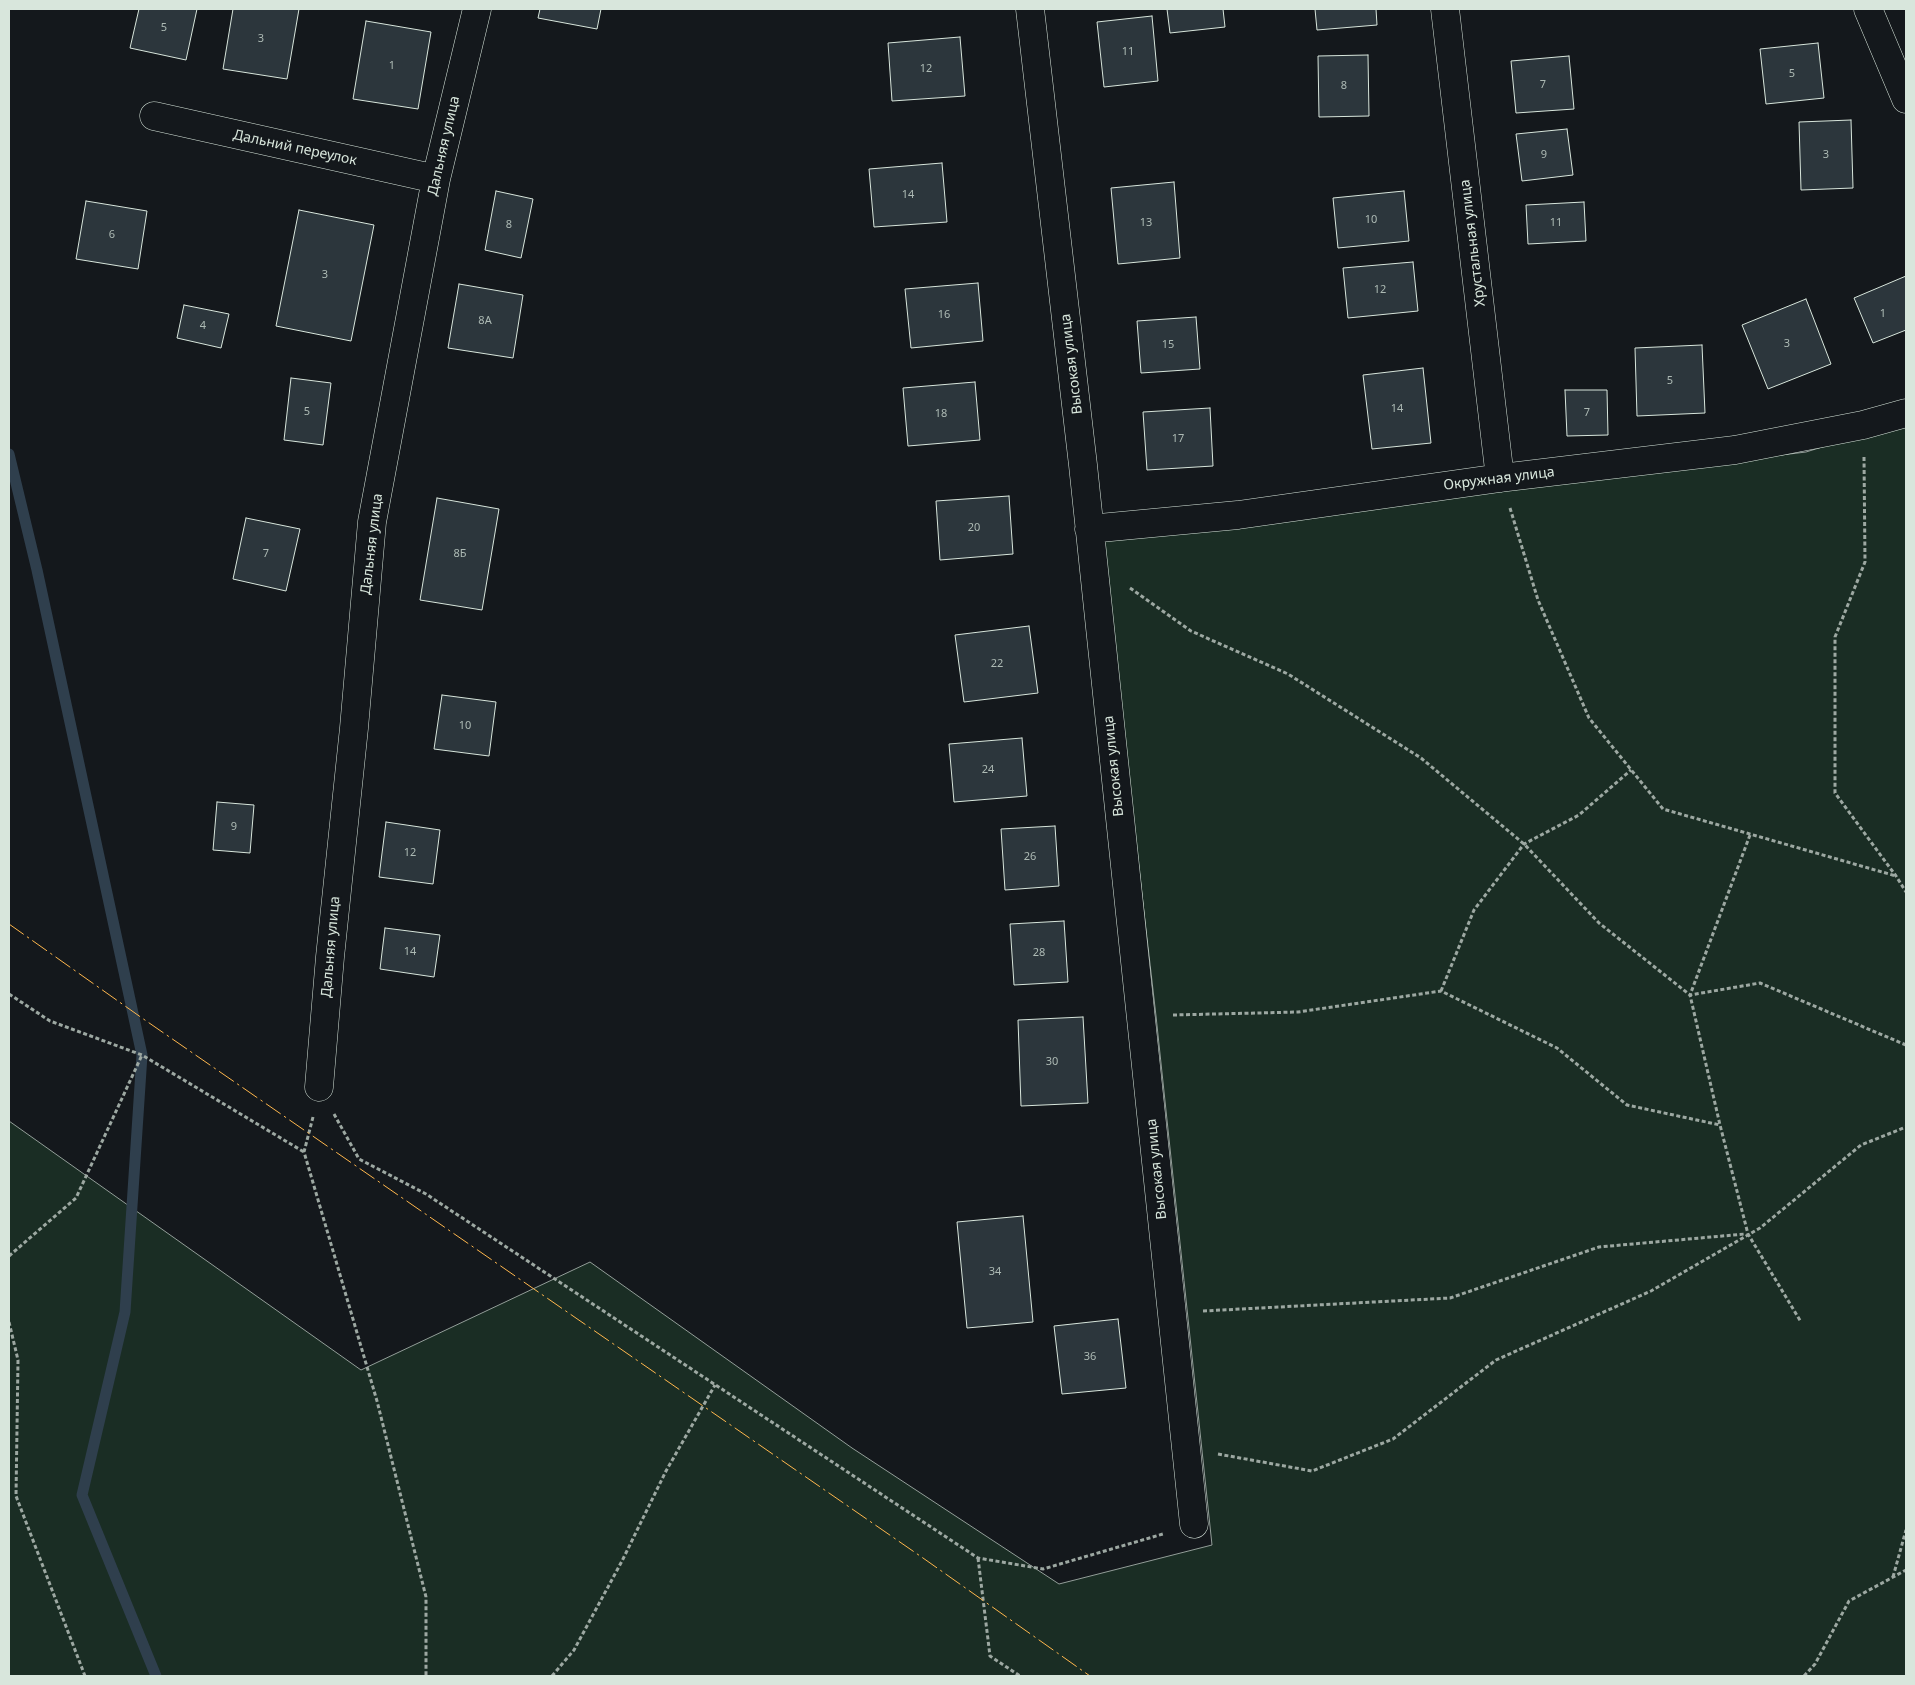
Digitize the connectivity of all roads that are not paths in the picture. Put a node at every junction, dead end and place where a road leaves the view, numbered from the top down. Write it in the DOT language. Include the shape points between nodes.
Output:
graph roads {
  1 [pos="477,9"];
  2 [pos="1030,9"];
  3 [pos="1445,9"];
  4 [pos="1868,9"];
  5 [pos="1906,99"];
  6 [pos="154,116"];
  7 [pos="436,179"];
  8 [pos="1906,412"];
  9 [pos="1500,478"];
  10 [pos="1089,529"];
  11 [pos="319,1088"];
  12 [pos="1194,1524"];
  1 -- 7 [label="street, Дальняя улица"];
  2 -- 10 [label="street, Высокая улица"];
  3 -- 9 [label="street, Хрустальная улица"];
  4 -- 5 [label="street"];
  6 -- 7 [label="street, Дальний переулок"];
  7 -- 11 [label="street, Дальняя улица" via="372,522"];
  8 -- 9 [label="street, Окружная улица" via="1863,425 1735,450"];
  9 -- 10 [label="street, Окружная улица" via="1238,515"];
  10 -- 12 [label="street, Высокая улица"];
}
